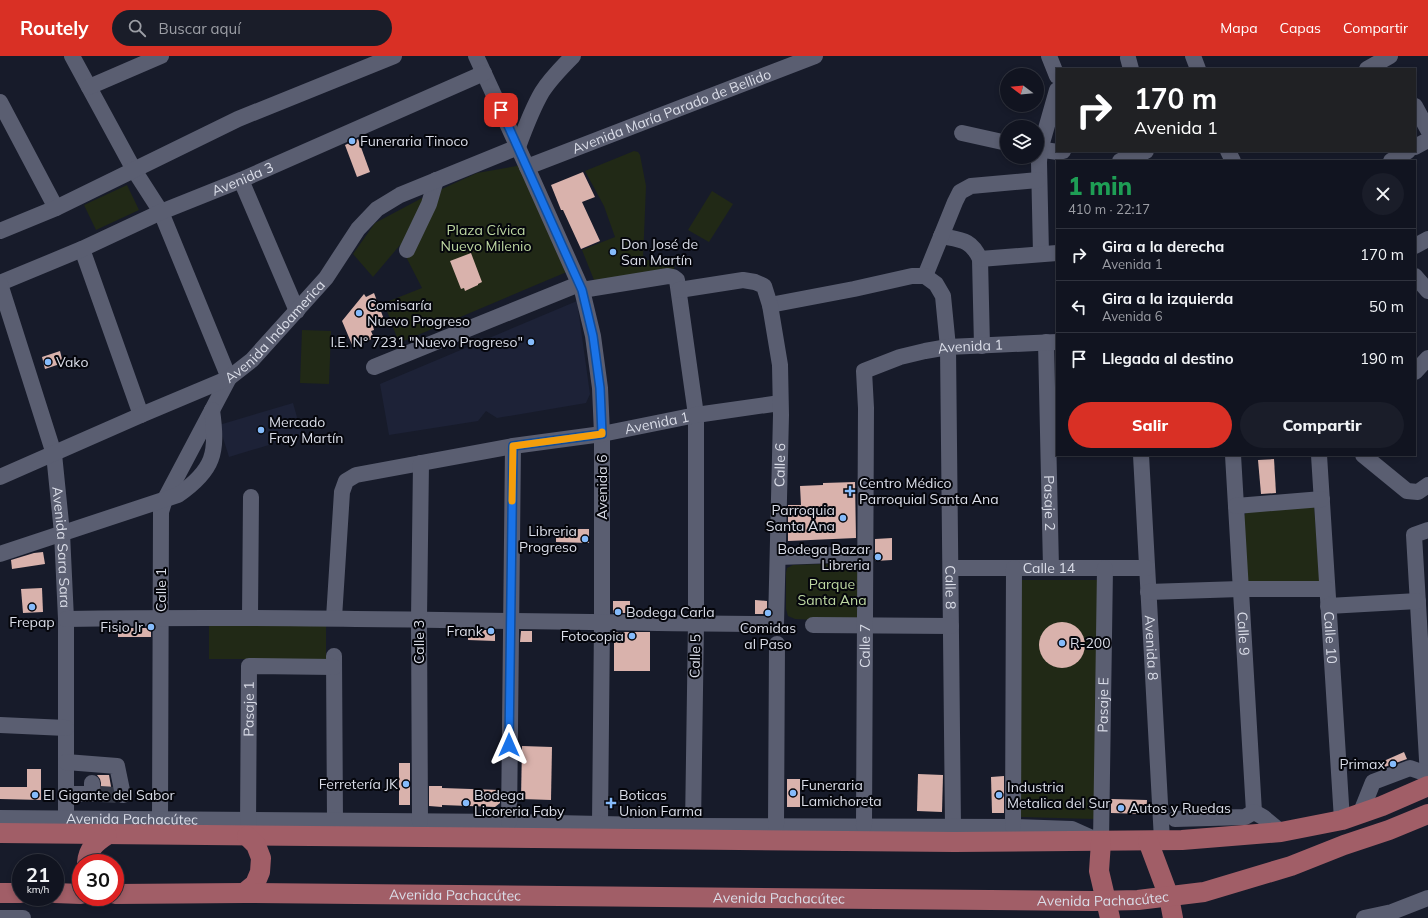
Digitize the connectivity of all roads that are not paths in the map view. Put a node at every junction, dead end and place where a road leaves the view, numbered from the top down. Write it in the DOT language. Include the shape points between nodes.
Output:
graph roads {
  1 [pos="72,56"];
  2 [pos="161,56"];
  3 [pos="394,56"];
  4 [pos="476,56"];
  5 [pos="573,56"];
  6 [pos="815,56"];
  7 [pos="1049,56"];
  8 [pos="1193,56"];
  9 [pos="1390,59"];
  10 [pos="1198,68"];
  11 [pos="1369,68"];
  12 [pos="484,73"];
  13 [pos="1056,74"];
  14 [pos="89,87"];
  15 [pos="1056,93"];
  16 [pos="0,102"];
  17 [pos="1416,108"];
  18 [pos="1428,130"];
  19 [pos="962,133"];
  20 [pos="1044,133"];
  21 [pos="1428,140"];
  22 [pos="1000,141"];
  23 [pos="1416,146"];
  24 [pos="518,147"];
  25 [pos="1044,151"];
  26 [pos="1056,152"];
  27 [pos="1143,152"];
  28 [pos="1406,152"];
  29 [pos="1123,160"];
  30 [pos="1393,160"];
  31 [pos="1039,164"];
  32 [pos="527,167"];
  33 [pos="134,170"];
  34 [pos="241,180"];
  35 [pos="436,180"];
  36 [pos="1038,180"];
  37 [pos="56,208"];
  38 [pos="161,212"];
  39 [pos="0,231"];
  40 [pos="941,236"];
  41 [pos="1428,239"];
  42 [pos="1416,245"];
  43 [pos="82,250"];
  44 [pos="407,250"];
  45 [pos="1056,253"];
  46 [pos="1041,254"];
  47 [pos="980,259"];
  48 [pos="925,276"];
  49 [pos="1416,277"];
  50 [pos="0,284"];
  51 [pos="580,287"];
  52 [pos="679,290"];
  53 [pos="1428,291"];
  54 [pos="770,305"];
  55 [pos="297,311"];
  56 [pos="1052,342"];
  57 [pos="982,346"];
  58 [pos="948,347"];
  59 [pos="1428,358"];
  60 [pos="374,367"];
  61 [pos="864,371"];
  62 [pos="1416,371"];
  63 [pos="229,378"];
  64 [pos="780,403"];
  65 [pos="212,410"];
  66 [pos="141,414"];
  67 [pos="696,415"];
  68 [pos="602,434"];
  69 [pos="513,446"];
  70 [pos="54,454"];
  71 [pos="1141,456"];
  72 [pos="1233,456"];
  73 [pos="1319,456"];
  74 [pos="1364,456"];
  75 [pos="421,463"];
  76 [pos="0,477"];
  77 [pos="1423,489"];
  78 [pos="251,497"];
  79 [pos="165,499"];
  80 [pos="1322,499"];
  81 [pos="1236,506"];
  82 [pos="62,533"];
  83 [pos="1421,533"];
  84 [pos="0,554"];
  85 [pos="866,554"];
  86 [pos="778,557"];
  87 [pos="951,568"];
  88 [pos="1014,568"];
  89 [pos="1051,568"];
  90 [pos="1105,568"];
  91 [pos="1147,568"];
  92 [pos="1240,589"];
  93 [pos="1327,589"];
  94 [pos="1148,592"];
  95 [pos="1418,601"];
  96 [pos="1328,606"];
  97 [pos="161,617"];
  98 [pos="250,618"];
  99 [pos="334,618"];
  100 [pos="66,619"];
  101 [pos="419,619"];
  102 [pos="510,620"];
  103 [pos="602,623"];
  104 [pos="696,624"];
  105 [pos="813,625"];
  106 [pos="865,625"];
  107 [pos="951,626"];
  108 [pos="777,644"];
  109 [pos="0,726"];
  110 [pos="66,728"];
  111 [pos="66,762"];
  112 [pos="1428,779"];
  113 [pos="94,780"];
  114 [pos="66,794"];
  115 [pos="1254,812"];
  116 [pos="1428,814"];
  117 [pos="0,818"];
  118 [pos="66,818"];
  119 [pos="84,818"];
  120 [pos="132,819"];
  121 [pos="160,819"];
  122 [pos="1175,819"];
  123 [pos="1342,820"];
  124 [pos="335,821"];
  125 [pos="420,822"];
  126 [pos="509,822"];
  127 [pos="600,824"];
  128 [pos="693,826"];
  129 [pos="776,826"];
  130 [pos="864,826"];
  131 [pos="954,827"];
  132 [pos="1013,827"];
  133 [pos="248,828"];
  134 [pos="1281,832"];
  135 [pos="0,833"];
  136 [pos="107,835"];
  137 [pos="1155,840"];
  138 [pos="1100,842"];
  139 [pos="89,854"];
  140 [pos="0,892"];
  141 [pos="12,893"];
  142 [pos="244,893"];
  143 [pos="124,894"];
  144 [pos="1169,897"];
  145 [pos="1428,898"];
  146 [pos="1108,909"];
  147 [pos="1393,915"];
  148 [pos="0,918"];
  149 [pos="23,918"];
  150 [pos="1172,918"];
  151 [pos="1364,918"];
  1 -- 14 [label="street"];
  2 -- 14 [label="street"];
  3 -- 33 [label="street" via="238,119"];
  4 -- 12 [label="street, Avenida 6"];
  5 -- 24 [label="street" via="542,92"];
  6 -- 32 [label="street, Avenida María Parado de Bellido"];
  7 -- 13 [label="street"];
  8 -- 10 [label="street"];
  9 -- 11 [label="street"];
  12 -- 24 [label="street, Avenida 6"];
  12 -- 34 [label="street, Avenida 3"];
  14 -- 33 [label="street"];
  15 -- 20 [label="street"];
  16 -- 37 [label="street"];
  17 -- 18 [label="street"];
  19 -- 22 [label="street"];
  21 -- 23 [label="street"];
  24 -- 32 [label="street, Avenida 6"];
  24 -- 35 [label="street, Avenida Indoamerica"];
  25 -- 26 [label="street"];
  27 -- 29 [label="street"];
  28 -- 30 [label="street"];
  31 -- 36 [label="street"];
  32 -- 51 [label="street, Avenida 6"];
  33 -- 37 [label="street"];
  33 -- 38 [label="street"];
  34 -- 38 [label="street, Avenida 3"];
  34 -- 55 [label="street"];
  35 -- 44 [label="street" via="429,204"];
  35 -- 55 [label="street, Avenida Indoamerica" via="400,195 377,209 358,229 326,278"];
  36 -- 40 [label="street" via="971,186 960,192"];
  36 -- 46 [label="street"];
  37 -- 39 [label="street"];
  38 -- 43 [label="street, Avenida 3"];
  38 -- 63 [label="street"];
  40 -- 47 [label="street" via="966,240"];
  40 -- 48 [label="street"];
  41 -- 42 [label="street"];
  43 -- 50 [label="street, Avenida 3"];
  43 -- 66 [label="street"];
  45 -- 46 [label="street"];
  46 -- 47 [label="street"];
  47 -- 57 [label="street"];
  48 -- 54 [label="street" via="912,276"];
  48 -- 58 [label="street, Calle 8" via="936,284 943,296"];
  49 -- 53 [label="street"];
  50 -- 70 [label="street, Avenida Sara Sara"];
  51 -- 52 [label="street" via="668,276 677,280"];
  51 -- 60 [label="street"];
  51 -- 68 [label="street, Avenida 6" via="593,336 600,388"];
  52 -- 54 [label="street, Calle 6" via="743,280 764,286"];
  52 -- 67 [label="street, Calle 5"];
  54 -- 64 [label="street, Calle 6" via="780,366"];
  55 -- 63 [label="street, Avenida Indoamerica" via="252,360"];
  56 -- 57 [label="street, Avenida 1"];
  56 -- 89 [label="street, Pasaje 2"];
  57 -- 58 [label="street, Avenida 1"];
  58 -- 61 [label="street, Avenida 1" via="900,357"];
  58 -- 87 [label="street, Calle 8"];
  59 -- 62 [label="street"];
  61 -- 85 [label="street, Calle 7"];
  63 -- 65 [label="street, Calle 1"];
  63 -- 66 [label="street, Avenida Indoamerica"];
  64 -- 67 [label="street, Avenida 1"];
  64 -- 86 [label="street, Calle 6"];
  65 -- 79 [label="street, Calle 1"];
  65 -- 79 [label="street" via="215,429 213,457 206,470 193,484 178,495"];
  66 -- 70 [label="street, Avenida Indoamerica"];
  67 -- 68 [label="street, Avenida 1"];
  67 -- 104 [label="street, Calle 5"];
  68 -- 69 [label="street, Avenida 1"];
  68 -- 103 [label="street, Avenida 6"];
  69 -- 75 [label="street, Avenida 1"];
  69 -- 102 [label="street"];
  70 -- 76 [label="street, Avenida Indoamerica"];
  70 -- 82 [label="street, Avenida Sara Sara"];
  71 -- 91 [label="street, Avenida 8"];
  72 -- 81 [label="street, Calle 9"];
  73 -- 80 [label="street, Calle 10"];
  74 -- 77 [label="street" via="1407,491"];
  75 -- 99 [label="street, Avenida 1" via="356,475 346,481 342,492"];
  75 -- 101 [label="street, Calle 3"];
  78 -- 98 [label="street"];
  79 -- 82 [label="street"];
  79 -- 97 [label="street, Calle 1" via="161,512"];
  80 -- 81 [label="street"];
  80 -- 93 [label="street, Calle 10"];
  81 -- 92 [label="street, Calle 9"];
  82 -- 84 [label="street"];
  82 -- 100 [label="street, Avenida Sara Sara"];
  83 -- 95 [label="street"];
  85 -- 86 [label="street"];
  85 -- 106 [label="street, Calle 7"];
  86 -- 104 [label="street, Calle 6" via="776,624"];
  87 -- 88 [label="street, Calle 14"];
  87 -- 107 [label="street, Calle 8"];
  88 -- 89 [label="street, Calle 14"];
  88 -- 132 [label="street"];
  89 -- 90 [label="street, Calle 14"];
  90 -- 91 [label="street, Calle 14"];
  90 -- 138 [label="street, Pasaje E"];
  91 -- 94 [label="street, Avenida 8"];
  92 -- 93 [label="street"];
  92 -- 94 [label="street"];
  92 -- 115 [label="street, Calle 9"];
  93 -- 96 [label="street, Calle 10"];
  94 -- 137 [label="street, Avenida 8"];
  95 -- 96 [label="street"];
  95 -- 112 [label="street"];
  96 -- 123 [label="street, Calle 10"];
  97 -- 98 [label="street"];
  97 -- 100 [label="street"];
  97 -- 121 [label="street, Calle 1"];
  98 -- 99 [label="street"];
  99 -- 101 [label="street"];
  100 -- 110 [label="street, Avenida Sara Sara"];
  101 -- 102 [label="street"];
  101 -- 125 [label="street, Calle 3"];
  102 -- 103 [label="street"];
  102 -- 126 [label="street"];
  103 -- 104 [label="street"];
  103 -- 127 [label="street, Avenida 6"];
  104 -- 128 [label="street, Calle 5"];
  105 -- 106 [label="street"];
  106 -- 107 [label="street"];
  106 -- 130 [label="street, Calle 7"];
  107 -- 131 [label="street, Calle 8"];
  108 -- 129 [label="street"];
  109 -- 110 [label="street"];
  110 -- 111 [label="street, Avenida Sara Sara"];
  111 -- 113 [label="street"];
  111 -- 114 [label="street, Avenida Sara Sara"];
  112 -- 123 [label="main road, Avenida Pachacútec" via="1382,806"];
  113 -- 114 [label="street"];
  113 -- 119 [label="street"];
  113 -- 120 [label="street" via="117,766 120,795"];
  114 -- 118 [label="street, Avenida Sara Sara"];
  115 -- 122 [label="street" via="1245,817"];
  115 -- 134 [label="street"];
  116 -- 144 [label="main road, Avenida Pachacútec" via="1251,879 1204,892"];
  117 -- 118 [label="street, Avenida Pachacútec"];
  118 -- 119 [label="street, Avenida Pachacútec"];
  119 -- 120 [label="street, Avenida Pachacútec"];
  120 -- 121 [label="street, Avenida Pachacútec"];
  121 -- 133 [label="street, Avenida Pachacútec"];
  123 -- 134 [label="main road, Avenida Pachacútec"];
  124 -- 125 [label="street, Avenida Pachacútec"];
  124 -- 133 [label="street, Avenida Pachacútec"];
  124 -- 133 [label="street, Pasaje 1" via="334,662 249,666"];
  125 -- 126 [label="street, Avenida Pachacútec"];
  126 -- 127 [label="street, Avenida Pachacútec"];
  127 -- 128 [label="street, Avenida Pachacútec"];
  128 -- 129 [label="street, Avenida Pachacútec"];
  129 -- 130 [label="street, Avenida Pachacútec"];
  130 -- 131 [label="street, Avenida Pachacútec"];
  131 -- 132 [label="street, Avenida Pachacútec"];
  132 -- 138 [label="street, Avenida Pachacútec" via="1072,829"];
  133 -- 136 [label="main road, Avenida Pachacútec"];
  133 -- 138 [label="main road, Avenida Pachacútec" via="599,838"];
  133 -- 142 [label="main road" via="261,858 260,872 255,884"];
  134 -- 137 [label="main road, Avenida Pachacútec"];
  135 -- 136 [label="main road, Avenida Pachacútec"];
  136 -- 139 [label="main road" via="92,846"];
  137 -- 138 [label="main road, Avenida Pachacútec"];
  137 -- 144 [label="main road"];
  138 -- 146 [label="main road" via="1099,871"];
  140 -- 141 [label="main road"];
  142 -- 143 [label="main road, Avenida Pachacútec"];
  142 -- 146 [label="main road, Avenida Pachacútec"];
  144 -- 146 [label="main road, Avenida Pachacútec" via="1138,900"];
  144 -- 150 [label="main road"];
  145 -- 147 [label="street"];
  147 -- 151 [label="street"];
  148 -- 149 [label="street"];
}
